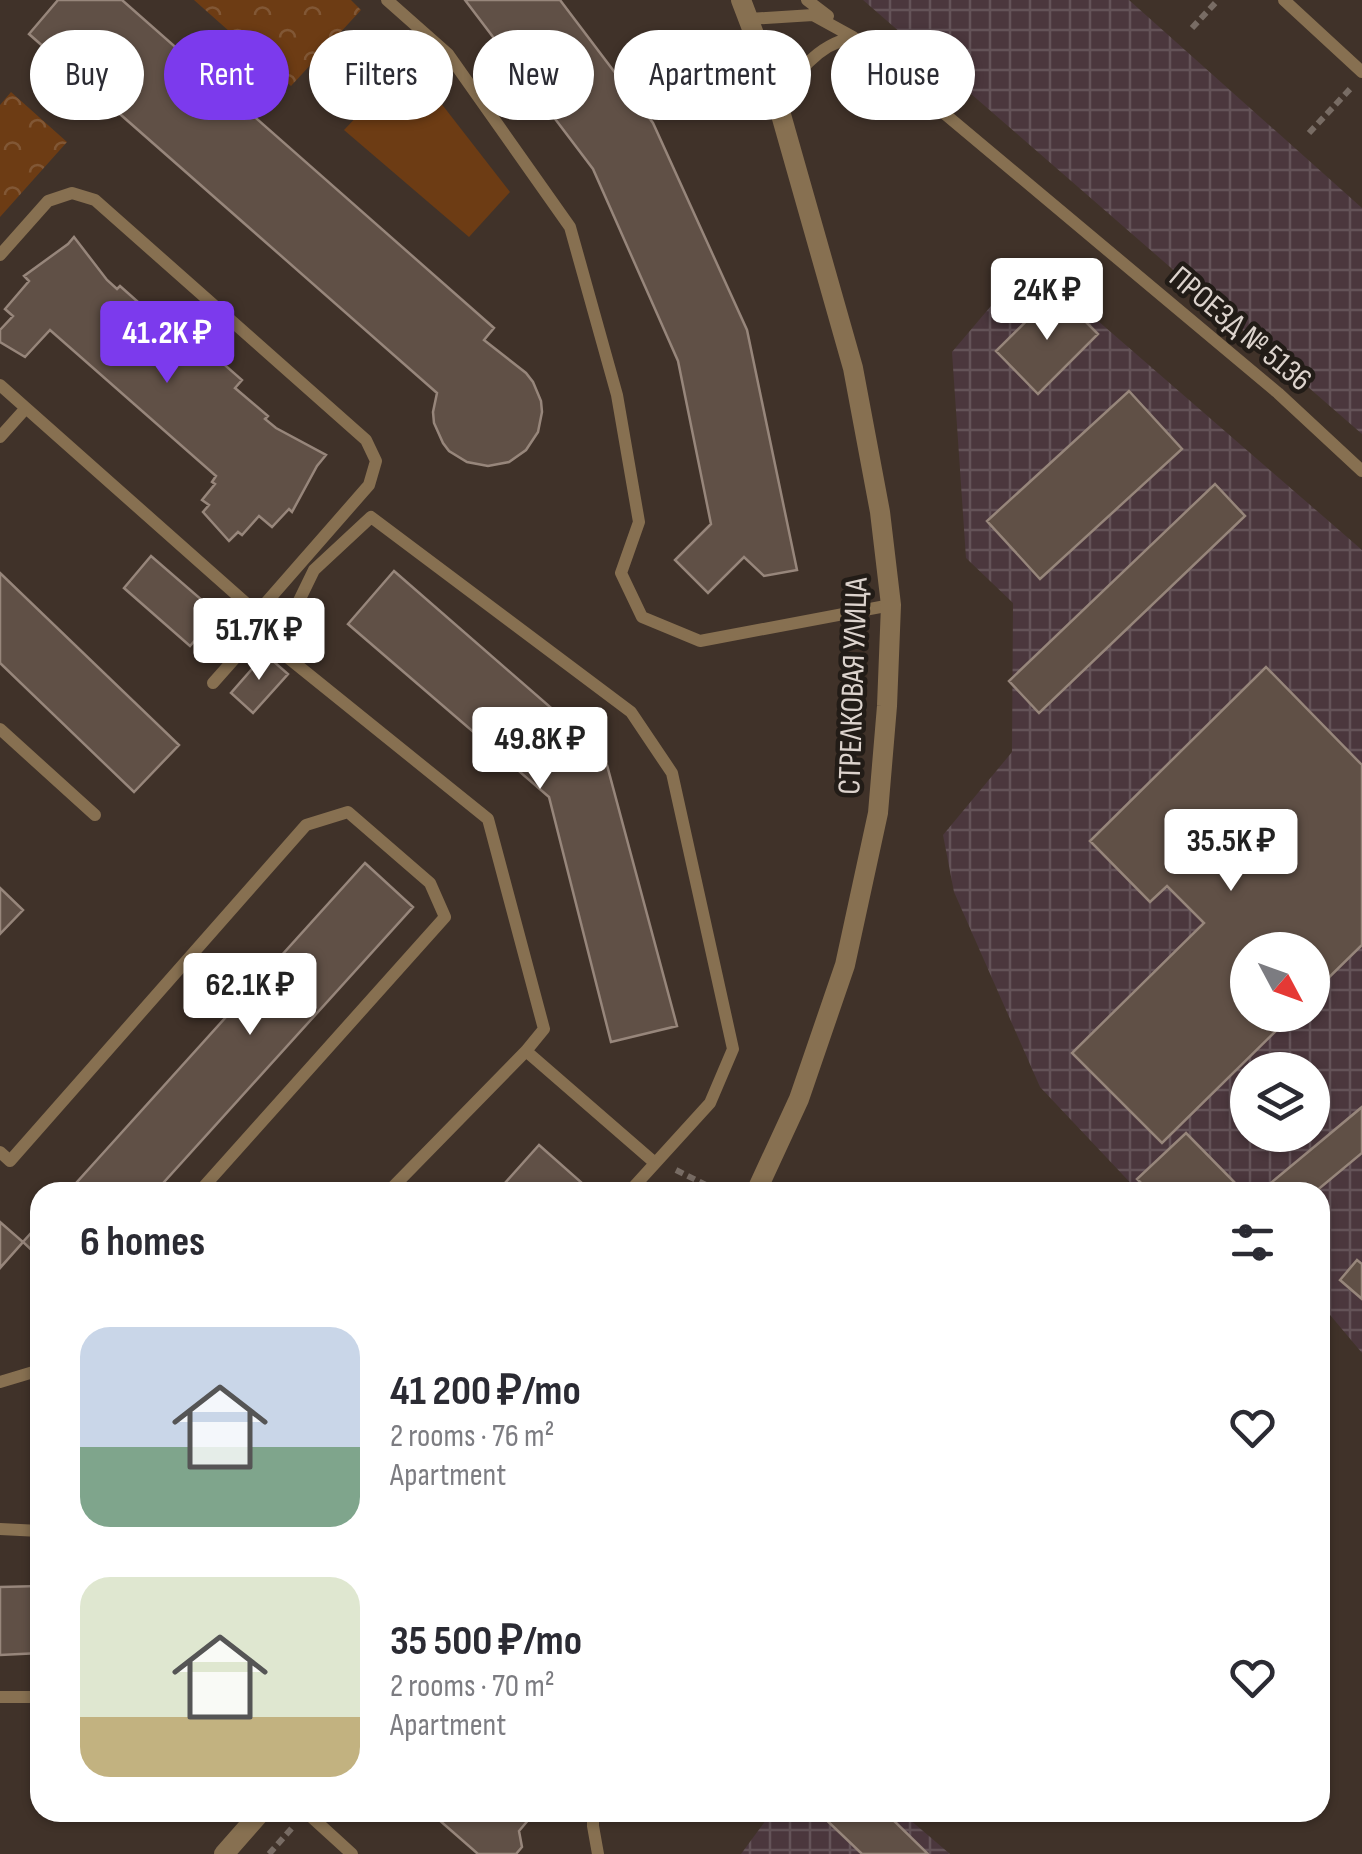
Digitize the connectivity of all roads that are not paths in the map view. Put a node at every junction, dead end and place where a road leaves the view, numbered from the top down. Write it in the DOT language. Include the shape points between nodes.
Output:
graph roads {
  1 [pos="387,0"];
  2 [pos="808,0"];
  3 [pos="1284,0"];
  4 [pos="745,9"];
  5 [pos="840,30"];
  6 [pos="844,30"];
  7 [pos="831,44"];
  8 [pos="811,60"];
  9 [pos="1362,74"];
  10 [pos="782,120"];
  11 [pos="952,120"];
  12 [pos="0,255"];
  13 [pos="0,386"];
  14 [pos="26,408"];
  15 [pos="0,437"];
  16 [pos="1362,470"];
  17 [pos="308,565"];
  18 [pos="890,604"];
  19 [pos="257,613"];
  20 [pos="213,683"];
  21 [pos="0,729"];
  22 [pos="95,815"];
  23 [pos="526,1050"];
  24 [pos="0,1152"];
  25 [pos="655,1163"];
  26 [pos="208,1182"];
  27 [pos="398,1182"];
  28 [pos="637,1182"];
  29 [pos="761,1182"];
  30 [pos="30,1373"];
  31 [pos="0,1382"];
  32 [pos="0,1530"];
  33 [pos="30,1531"];
  34 [pos="30,1697"];
  35 [pos="0,1698"];
  36 [pos="252,1822"];
  37 [pos="317,1822"];
  38 [pos="593,1822"];
  39 [pos="224,1854"];
  40 [pos="352,1854"];
  41 [pos="598,1854"];
  1 -- 18 [label="lane" via="448,54 570,227 617,395 639,522 621,573 642,616 700,641"];
  2 -- 6 [label="lane, ПРОЕЗД № 5136"];
  3 -- 9 [label="lane"];
  4 -- 5 [label="lane, ПРОЕЗД № 5136" via="813,15"];
  7 -- 8 [label="lane"];
  10 -- 18 [label="street, СТРЕЛКОВАЯ УЛИЦА" via="853,368"];
  11 -- 16 [label="lane, ПРОЕЗД № 5136"];
  12 -- 17 [label="lane" via="48,202 72,193 95,200 366,440 376,460 369,485"];
  13 -- 14 [label="lane"];
  14 -- 15 [label="lane"];
  14 -- 19 [label="lane"];
  17 -- 19 [label="lane"];
  17 -- 23 [label="lane" via="276,648 488,819 544,1029"];
  17 -- 25 [label="lane" via="371,516 631,712 672,773 734,1049 710,1103"];
  18 -- 29 [label="street, СТРЕЛКОВАЯ УЛИЦА" via="878,813 845,965 799,1099"];
  19 -- 20 [label="lane" via="252,639"];
  21 -- 22 [label="lane"];
  23 -- 25 [label="lane"];
  23 -- 27 [label="lane"];
  24 -- 26 [label="lane" via="10,1161 306,825 348,812 430,883 445,917"];
  25 -- 28 [label="lane"];
  30 -- 31 [label="lane"];
  32 -- 33 [label="lane"];
  34 -- 35 [label="lane"];
  36 -- 39 [label="street"];
  37 -- 40 [label="lane"];
  38 -- 41 [label="lane"];
}
